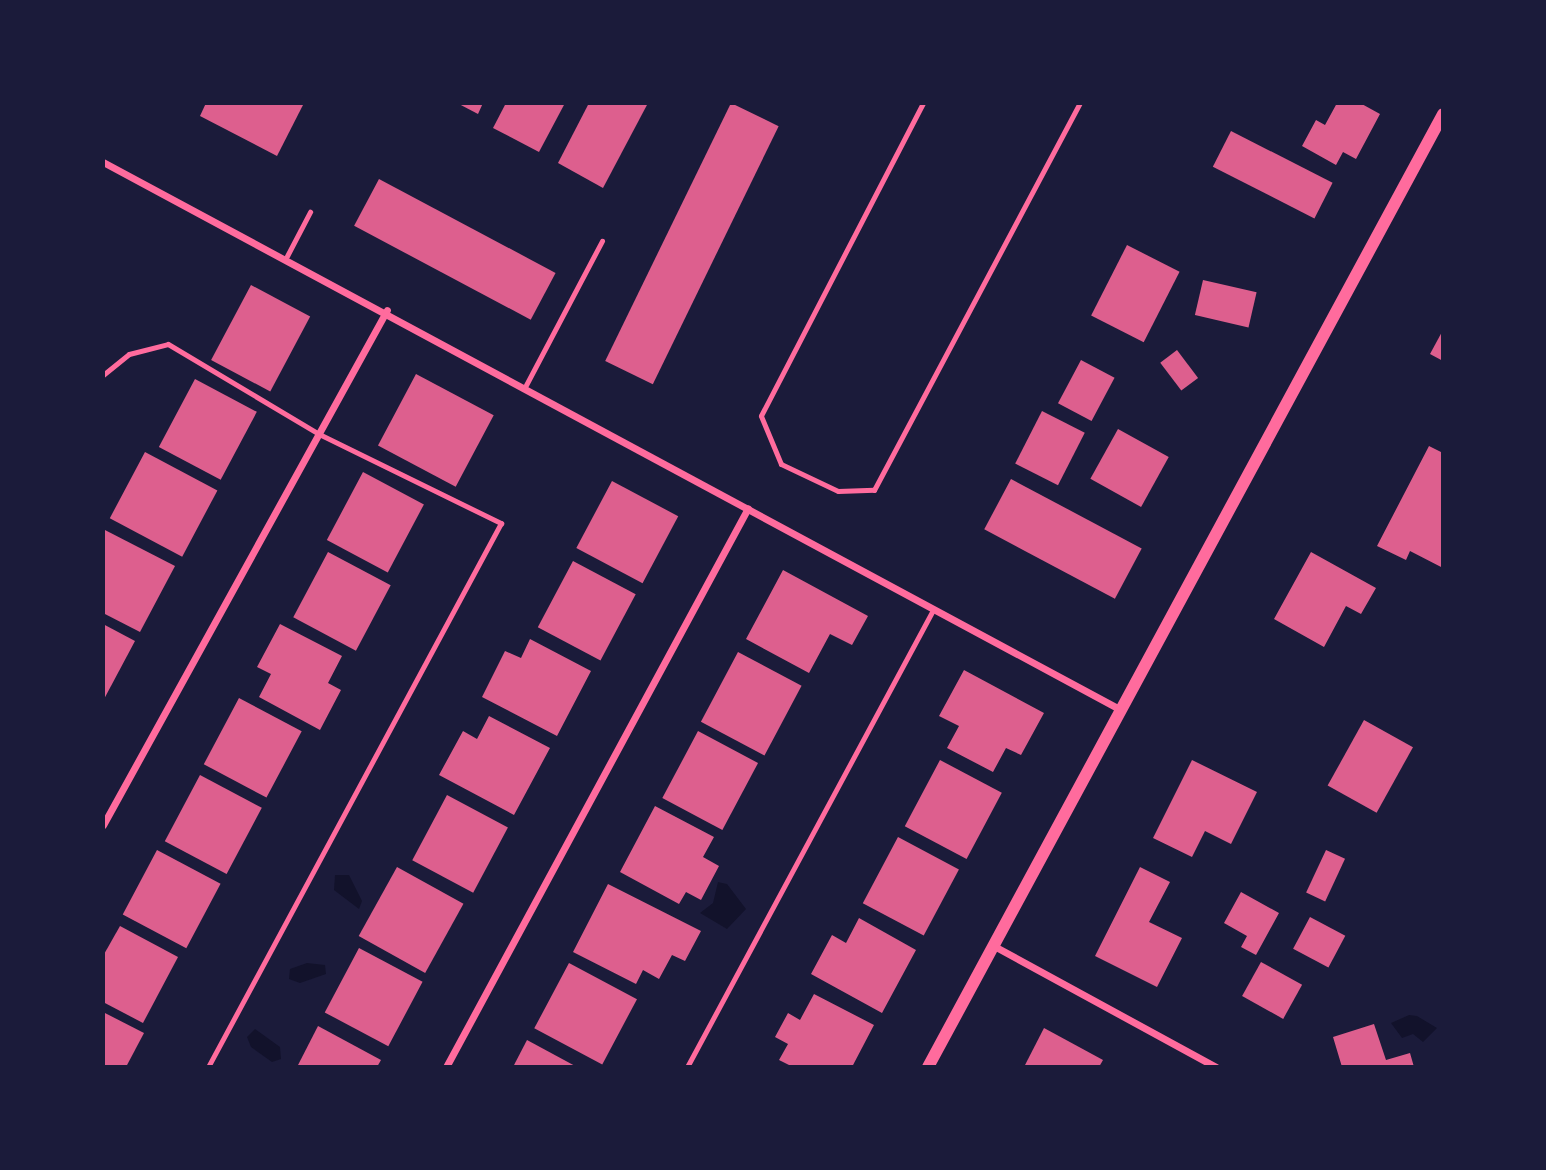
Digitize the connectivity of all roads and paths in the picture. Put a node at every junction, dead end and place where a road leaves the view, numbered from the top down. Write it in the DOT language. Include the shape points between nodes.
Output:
graph roads {
  1 [pos="923,103"];
  2 [pos="1080,103"];
  3 [pos="1443,114"];
  4 [pos="103,162"];
  5 [pos="310,212"];
  6 [pos="602,241"];
  7 [pos="287,256"];
  8 [pos="387,310"];
  9 [pos="103,375"];
  10 [pos="526,385"];
  11 [pos="319,434"];
  12 [pos="748,509"];
  13 [pos="933,610"];
  14 [pos="1121,709"];
  15 [pos="103,825"];
  16 [pos="994,946"];
  17 [pos="208,1067"];
  18 [pos="446,1067"];
  19 [pos="687,1067"];
  20 [pos="928,1067"];
  21 [pos="1216,1067"];
  1 -- 2 [label="lane" via="761,416 781,464 838,491 874,489"];
  3 -- 14 [label="street"];
  4 -- 7 [label="street"];
  5 -- 7 [label="lane"];
  6 -- 10 [label="lane"];
  7 -- 8 [label="street"];
  8 -- 10 [label="street"];
  8 -- 11 [label="street"];
  9 -- 11 [label="lane" via="129,354 168,344"];
  10 -- 12 [label="street"];
  11 -- 15 [label="street"];
  11 -- 17 [label="lane" via="501,523"];
  12 -- 13 [label="street"];
  12 -- 18 [label="street"];
  13 -- 14 [label="street"];
  13 -- 19 [label="lane"];
  14 -- 16 [label="street"];
  16 -- 20 [label="street"];
  16 -- 21 [label="street"];
}
